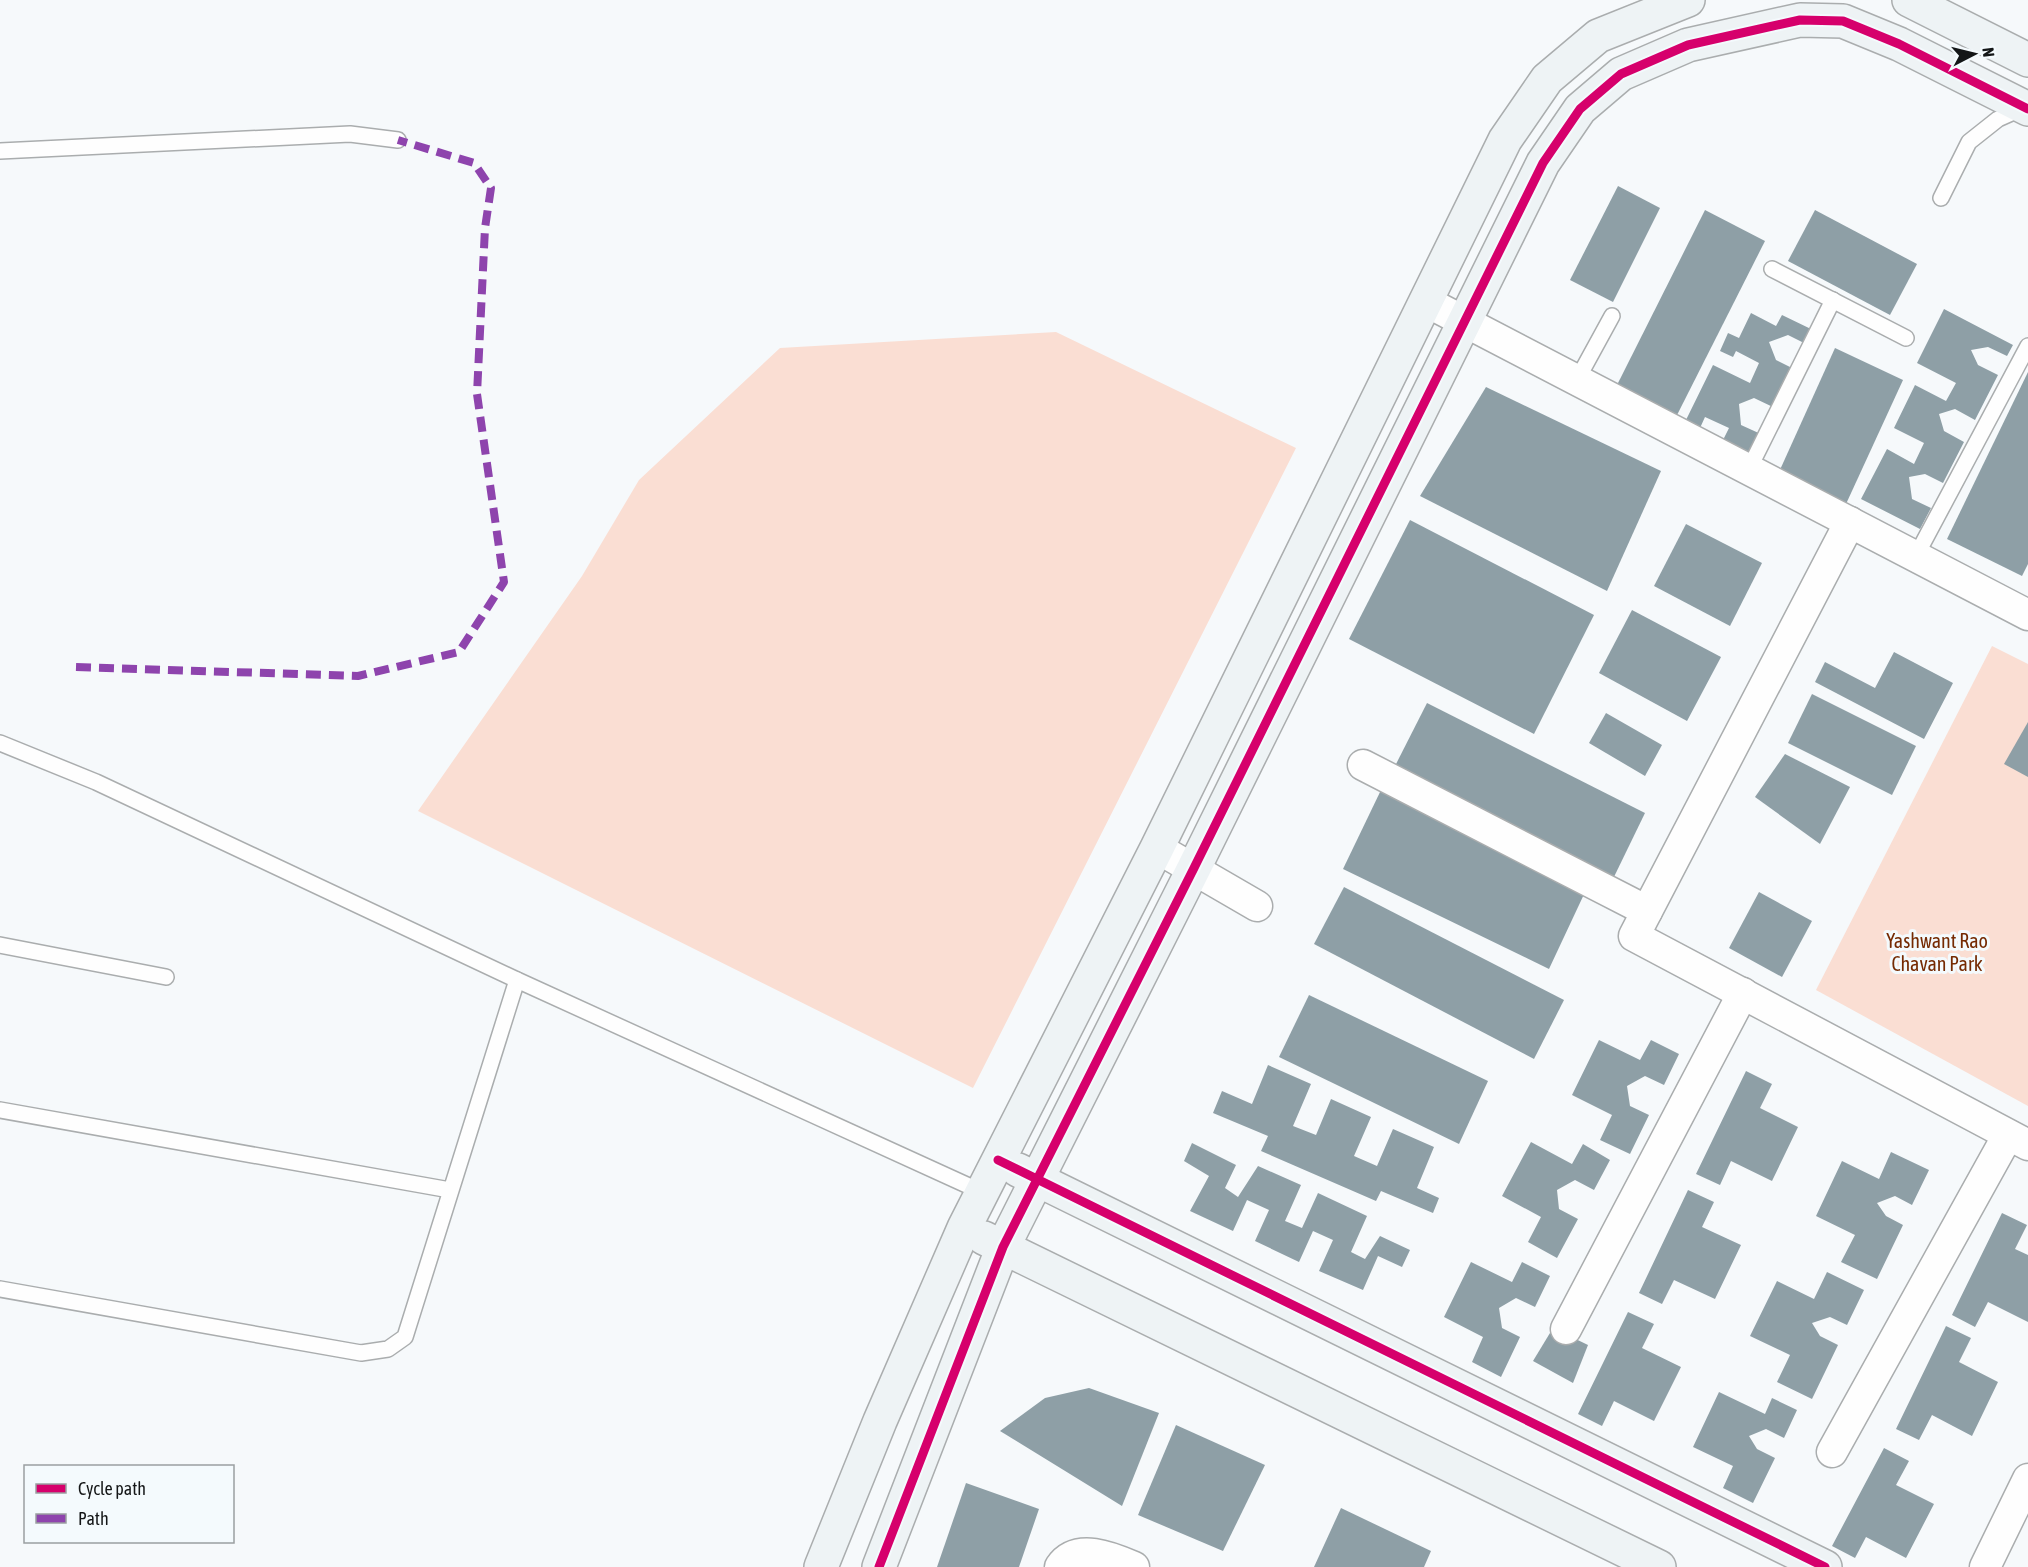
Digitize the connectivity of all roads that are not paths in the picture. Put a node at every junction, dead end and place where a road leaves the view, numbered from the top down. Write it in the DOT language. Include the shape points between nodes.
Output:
graph roads {
  1 [pos="1688,0"];
  2 [pos="1909,0"];
  3 [pos="2028,60"];
  4 [pos="2026,108"];
  5 [pos="398,140"];
  6 [pos="0,151"];
  7 [pos="1941,198"];
  8 [pos="1772,269"];
  9 [pos="1833,300"];
  10 [pos="1425,301"];
  11 [pos="1612,316"];
  12 [pos="1463,321"];
  13 [pos="1906,338"];
  14 [pos="2028,346"];
  15 [pos="1577,380"];
  16 [pos="1749,469"];
  17 [pos="1850,522"];
  18 [pos="1916,556"];
  19 [pos="2028,615"];
  20 [pos="0,743"];
  21 [pos="1363,765"];
  22 [pos="1157,848"];
  23 [pos="1194,868"];
  24 [pos="1257,906"];
  25 [pos="1647,911"];
  26 [pos="0,945"];
  27 [pos="166,977"];
  28 [pos="518,980"];
  29 [pos="1743,993"];
  30 [pos="0,1110"];
  31 [pos="2018,1140"];
  32 [pos="998,1160"];
  33 [pos="1037,1179"];
  34 [pos="450,1190"];
  35 [pos="982,1192"];
  36 [pos="964,1228"];
  37 [pos="1003,1247"];
  38 [pos="0,1289"];
  39 [pos="1566,1329"];
  40 [pos="1832,1452"];
  41 [pos="2028,1479"];
  42 [pos="821,1567"];
  43 [pos="879,1567"];
  44 [pos="1060,1567"];
  45 [pos="1134,1567"];
  46 [pos="1659,1567"];
  47 [pos="1825,1567"];
  48 [pos="1985,1567"];
  1 -- 10 [label="street" via="1598,36 1547,79 1505,140"];
  2 -- 3 [label="street"];
  4 -- 7 [label="lane" via="1998,119 1969,142"];
  4 -- 12 [label="street" via="1899,44 1843,21 1800,20 1688,45 1621,74 1580,109 1542,162"];
  5 -- 6 [label="lane" via="350,135"];
  8 -- 9 [label="lane"];
  9 -- 13 [label="lane"];
  9 -- 16 [label="lane"];
  10 -- 12 [label="street"];
  10 -- 22 [label="street"];
  11 -- 15 [label="lane"];
  12 -- 15 [label="street"];
  12 -- 23 [label="street"];
  14 -- 18 [label="lane"];
  15 -- 16 [label="street"];
  16 -- 17 [label="street"];
  17 -- 18 [label="street"];
  17 -- 25 [label="street"];
  18 -- 19 [label="street"];
  20 -- 28 [label="lane" via="96,782"];
  21 -- 25 [label="street"];
  22 -- 23 [label="street"];
  22 -- 32 [label="street"];
  23 -- 24 [label="street"];
  23 -- 33 [label="street"];
  25 -- 29 [label="street" via="1634,936"];
  26 -- 27 [label="lane"];
  28 -- 34 [label="lane"];
  28 -- 35 [label="lane"];
  29 -- 31 [label="street"];
  29 -- 39 [label="street"];
  30 -- 34 [label="lane"];
  31 -- 40 [label="street"];
  32 -- 33 [label="street"];
  32 -- 35 [label="street"];
  33 -- 37 [label="street"];
  33 -- 47 [label="street"];
  34 -- 38 [label="lane" via="405,1337 388,1349 361,1353"];
  35 -- 36 [label="street"];
  36 -- 37 [label="street"];
  36 -- 42 [label="street"];
  37 -- 43 [label="street"];
  37 -- 46 [label="street"];
  41 -- 48 [label="street"];
  44 -- 45 [label="street" via="1071,1557 1091,1554 1108,1556"];
}
